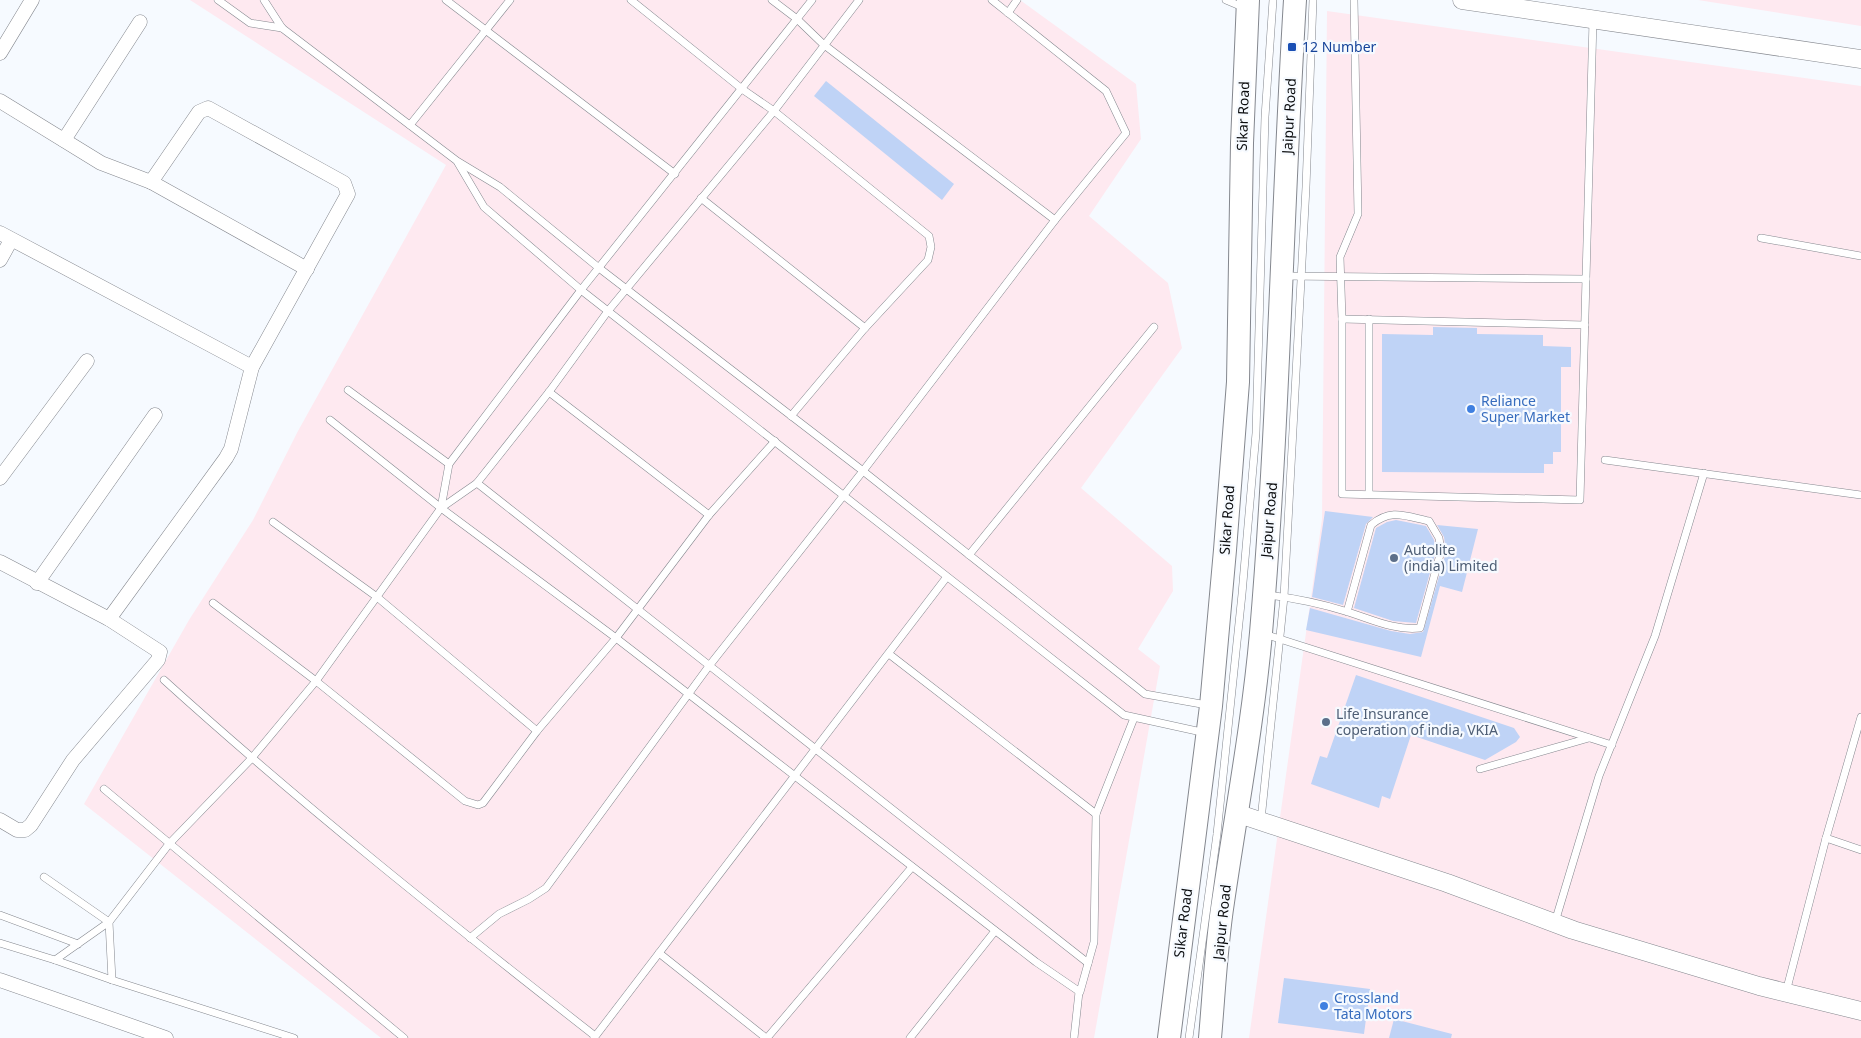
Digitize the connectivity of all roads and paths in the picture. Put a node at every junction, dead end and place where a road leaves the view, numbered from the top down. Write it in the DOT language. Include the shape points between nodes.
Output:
graph roads {
  1 [pos="32,0"];
  2 [pos="218,0"];
  3 [pos="264,0"];
  4 [pos="446,0"];
  5 [pos="510,0"];
  6 [pos="631,0"];
  7 [pos="772,0"];
  8 [pos="812,0"];
  9 [pos="859,0"];
  10 [pos="992,0"];
  11 [pos="1018,0"];
  12 [pos="1226,0"];
  13 [pos="1272,0"];
  14 [pos="1295,0"];
  15 [pos="1313,0"];
  16 [pos="1354,0"];
  17 [pos="1462,0"];
  18 [pos="1248,5"];
  19 [pos="1008,13"];
  20 [pos="797,19"];
  21 [pos="1593,19"];
  22 [pos="140,22"];
  23 [pos="282,28"];
  24 [pos="486,30"];
  25 [pos="823,44"];
  26 [pos="0,54"];
  27 [pos="1861,59"];
  28 [pos="742,89"];
  29 [pos="0,101"];
  30 [pos="774,111"];
  31 [pos="410,125"];
  32 [pos="64,140"];
  33 [pos="457,161"];
  34 [pos="675,174"];
  35 [pos="151,182"];
  36 [pos="701,198"];
  37 [pos="1055,220"];
  38 [pos="5,236"];
  39 [pos="1761,238"];
  40 [pos="1861,256"];
  41 [pos="0,260"];
  42 [pos="599,268"];
  43 [pos="307,269"];
  44 [pos="1291,276"];
  45 [pos="1339,276"];
  46 [pos="1586,279"];
  47 [pos="626,289"];
  48 [pos="581,290"];
  49 [pos="608,311"];
  50 [pos="1342,319"];
  51 [pos="1369,319"];
  52 [pos="1585,325"];
  53 [pos="1154,327"];
  54 [pos="865,328"];
  55 [pos="87,361"];
  56 [pos="252,367"];
  57 [pos="348,390"];
  58 [pos="549,392"];
  59 [pos="154,415"];
  60 [pos="791,416"];
  61 [pos="330,420"];
  62 [pos="775,441"];
  63 [pos="1604,460"];
  64 [pos="449,464"];
  65 [pos="863,471"];
  66 [pos="1704,473"];
  67 [pos="0,478"];
  68 [pos="477,483"];
  69 [pos="1369,494"];
  70 [pos="1861,495"];
  71 [pos="844,496"];
  72 [pos="440,508"];
  73 [pos="709,515"];
  74 [pos="273,522"];
  75 [pos="969,555"];
  76 [pos="0,562"];
  77 [pos="946,578"];
  78 [pos="37,583"];
  79 [pos="1274,596"];
  80 [pos="378,597"];
  81 [pos="213,603"];
  82 [pos="638,610"];
  83 [pos="1347,612"];
  84 [pos="109,619"];
  85 [pos="1271,636"];
  86 [pos="616,638"];
  87 [pos="889,654"];
  88 [pos="709,666"];
  89 [pos="164,680"];
  90 [pos="316,681"];
  91 [pos="688,694"];
  92 [pos="1211,706"];
  93 [pos="1861,717"];
  94 [pos="1134,718"];
  95 [pos="537,731"];
  96 [pos="1207,733"];
  97 [pos="1589,738"];
  98 [pos="1612,745"];
  99 [pos="815,749"];
  100 [pos="251,759"];
  101 [pos="1480,769"];
  102 [pos="794,776"];
  103 [pos="104,789"];
  104 [pos="1236,813"];
  105 [pos="1096,814"];
  106 [pos="0,820"];
  107 [pos="1261,821"];
  108 [pos="1826,838"];
  109 [pos="170,844"];
  110 [pos="1861,850"];
  111 [pos="912,867"];
  112 [pos="44,877"];
  113 [pos="0,915"];
  114 [pos="109,922"];
  115 [pos="1555,923"];
  116 [pos="995,931"];
  117 [pos="470,938"];
  118 [pos="0,943"];
  119 [pos="78,944"];
  120 [pos="659,953"];
  121 [pos="55,960"];
  122 [pos="1088,964"];
  123 [pos="0,980"];
  124 [pos="112,980"];
  125 [pos="1079,992"];
  126 [pos="1786,992"];
  127 [pos="1861,1011"];
  128 [pos="594,1037"];
  129 [pos="166,1038"];
  130 [pos="294,1038"];
  131 [pos="404,1038"];
  132 [pos="767,1038"];
  133 [pos="910,1038"];
  134 [pos="1074,1038"];
  135 [pos="1169,1038"];
  136 [pos="1189,1038"];
  137 [pos="1210,1038"];
  1 -- 26 [label="street"];
  2 -- 23 [label="lane" via="250,23"];
  3 -- 23 [label="lane"];
  4 -- 24 [label="lane"];
  5 -- 24 [label="lane"];
  6 -- 28 [label="lane"];
  7 -- 20 [label="lane"];
  8 -- 20 [label="lane"];
  9 -- 25 [label="lane"];
  10 -- 19 [label="lane"];
  11 -- 19 [label="lane"];
  12 -- 18 [label="lane"];
  13 -- 136 [label="lane" via="1264,136 1255,443 1217,834"];
  14 -- 44 [label="main road, Jaipur Road"];
  15 -- 44 [label="lane"];
  16 -- 45 [label="lane" via="1358,214 1340,257"];
  17 -- 21 [label="street"];
  18 -- 92 [label="main road, Sikar Road" via="1238,382"];
  19 -- 37 [label="lane" via="1106,91 1126,133"];
  20 -- 25 [label="lane"];
  20 -- 28 [label="lane"];
  21 -- 27 [label="street"];
  21 -- 46 [label="lane"];
  22 -- 32 [label="street"];
  23 -- 31 [label="lane"];
  24 -- 31 [label="lane"];
  24 -- 34 [label="lane"];
  25 -- 30 [label="lane"];
  25 -- 37 [label="lane"];
  28 -- 30 [label="lane"];
  28 -- 34 [label="lane"];
  29 -- 32 [label="street"];
  30 -- 36 [label="lane"];
  30 -- 54 [label="lane" via="929,236 928,260"];
  31 -- 33 [label="lane"];
  32 -- 35 [label="street" via="101,164"];
  33 -- 42 [label="lane" via="500,187"];
  33 -- 48 [label="lane" via="484,207"];
  34 -- 42 [label="lane"];
  35 -- 43 [label="street"];
  35 -- 43 [label="street" via="199,112 212,109 344,183 347,188 347,198"];
  36 -- 47 [label="lane"];
  36 -- 54 [label="lane"];
  37 -- 65 [label="lane"];
  38 -- 41 [label="street"];
  38 -- 56 [label="street"];
  39 -- 40 [label="lane"];
  42 -- 47 [label="lane"];
  42 -- 48 [label="lane"];
  43 -- 56 [label="street"];
  44 -- 45 [label="lane"];
  44 -- 79 [label="main road, Jaipur Road" via="1275,458"];
  45 -- 46 [label="lane"];
  45 -- 50 [label="lane"];
  46 -- 52 [label="lane"];
  47 -- 49 [label="lane"];
  47 -- 60 [label="lane"];
  48 -- 49 [label="lane"];
  48 -- 64 [label="lane"];
  49 -- 58 [label="lane"];
  49 -- 62 [label="lane"];
  50 -- 51 [label="lane"];
  50 -- 69 [label="lane" via="1342,494"];
  51 -- 52 [label="lane"];
  51 -- 69 [label="lane"];
  52 -- 69 [label="lane" via="1580,500"];
  53 -- 75 [label="lane"];
  54 -- 60 [label="lane"];
  55 -- 67 [label="street"];
  56 -- 84 [label="street" via="226,458"];
  57 -- 64 [label="lane"];
  58 -- 68 [label="lane"];
  58 -- 73 [label="lane"];
  59 -- 78 [label="street"];
  60 -- 65 [label="lane"];
  61 -- 72 [label="lane"];
  62 -- 71 [label="lane"];
  62 -- 73 [label="lane"];
  63 -- 66 [label="lane"];
  64 -- 72 [label="lane"];
  65 -- 71 [label="lane"];
  65 -- 75 [label="lane"];
  66 -- 70 [label="lane"];
  66 -- 98 [label="lane" via="1655,636"];
  68 -- 72 [label="lane"];
  68 -- 82 [label="lane"];
  71 -- 77 [label="lane"];
  71 -- 88 [label="lane"];
  72 -- 80 [label="lane"];
  72 -- 86 [label="lane"];
  73 -- 82 [label="lane"];
  74 -- 80 [label="lane"];
  75 -- 92 [label="lane" via="1145,694"];
  76 -- 78 [label="street"];
  77 -- 87 [label="lane"];
  77 -- 94 [label="lane" via="1124,715"];
  78 -- 84 [label="street"];
  79 -- 83 [label="lane"];
  79 -- 85 [label="main road, Jaipur Road"];
  80 -- 90 [label="lane"];
  80 -- 95 [label="lane"];
  81 -- 90 [label="lane"];
  82 -- 86 [label="lane"];
  82 -- 88 [label="lane"];
  83 -- 83 [label="lane" via="1393,626 1420,628 1441,551 1439,538 1429,520 1396,513 1381,516 1371,525"];
  84 -- 106 [label="street" via="156,648 160,656 73,760 31,825 25,830 17,830"];
  85 -- 97 [label="lane"];
  85 -- 104 [label="main road, Jaipur Road" via="1254,700"];
  85 -- 107 [label="lane"];
  86 -- 91 [label="lane"];
  86 -- 95 [label="lane"];
  87 -- 99 [label="lane"];
  87 -- 105 [label="lane"];
  88 -- 91 [label="lane"];
  88 -- 99 [label="lane"];
  89 -- 100 [label="lane"];
  90 -- 95 [label="lane" via="465,801 473,804 483,803"];
  90 -- 100 [label="lane"];
  91 -- 102 [label="lane"];
  91 -- 117 [label="lane" via="546,888 499,914"];
  92 -- 96 [label="main road, Sikar Road"];
  93 -- 108 [label="lane"];
  94 -- 96 [label="lane"];
  94 -- 105 [label="lane"];
  96 -- 135 [label="main road, Sikar Road"];
  97 -- 98 [label="lane"];
  97 -- 101 [label="lane"];
  98 -- 115 [label="lane" via="1599,776"];
  99 -- 102 [label="lane"];
  99 -- 122 [label="lane"];
  100 -- 109 [label="lane"];
  100 -- 117 [label="lane"];
  102 -- 111 [label="lane"];
  102 -- 120 [label="lane"];
  103 -- 109 [label="lane"];
  104 -- 107 [label="street"];
  104 -- 137 [label="main road, Jaipur Road" via="1222,906"];
  105 -- 122 [label="lane" via="1094,942"];
  107 -- 115 [label="street" via="1448,883"];
  108 -- 110 [label="lane"];
  108 -- 126 [label="lane"];
  109 -- 114 [label="lane"];
  109 -- 131 [label="lane"];
  111 -- 116 [label="lane"];
  111 -- 132 [label="lane"];
  112 -- 114 [label="lane"];
  113 -- 119 [label="lane"];
  114 -- 119 [label="lane"];
  114 -- 124 [label="lane"];
  115 -- 126 [label="street"];
  116 -- 125 [label="lane"];
  116 -- 133 [label="lane"];
  117 -- 128 [label="lane"];
  118 -- 121 [label="lane"];
  119 -- 121 [label="lane"];
  120 -- 128 [label="lane"];
  120 -- 132 [label="lane"];
  121 -- 124 [label="lane"];
  122 -- 125 [label="lane"];
  123 -- 129 [label="street"];
  124 -- 130 [label="lane"];
  125 -- 134 [label="lane"];
  126 -- 127 [label="street"];
}
